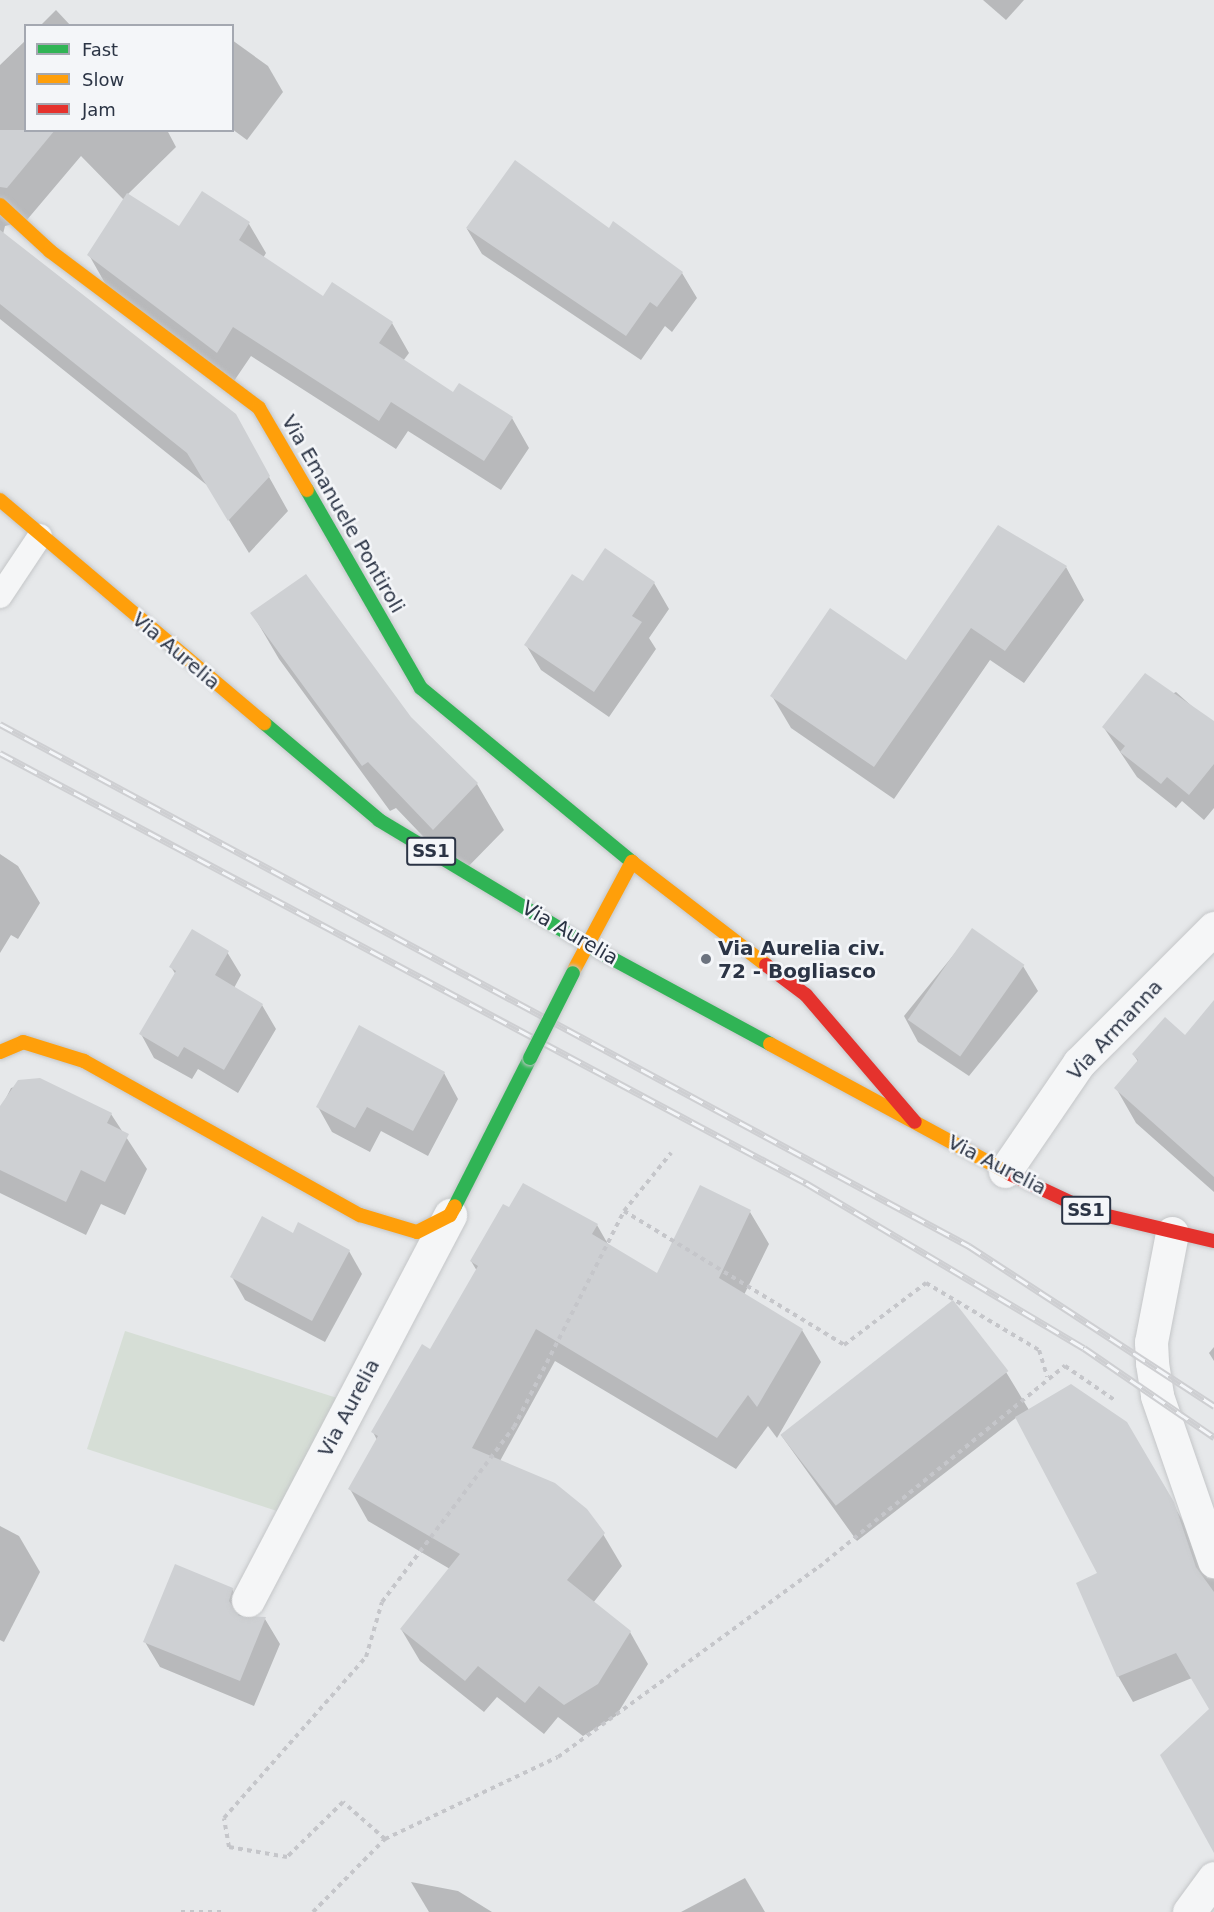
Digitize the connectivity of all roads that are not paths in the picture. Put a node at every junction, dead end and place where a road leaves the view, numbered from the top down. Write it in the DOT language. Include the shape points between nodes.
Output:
graph roads {
  1 [pos="0,205"];
  2 [pos="0,500"];
  3 [pos="40,536"];
  4 [pos="0,596"];
  5 [pos="632,862"];
  6 [pos="1214,928"];
  7 [pos="587,945"];
  8 [pos="0,1052"];
  9 [pos="916,1123"];
  10 [pos="1005,1171"];
  11 [pos="450,1215"];
  12 [pos="1172,1233"];
  13 [pos="1214,1241"];
  14 [pos="1214,1561"];
  15 [pos="248,1600"];
  16 [pos="1214,1878"];
  17 [pos="1189,1912"];
  1 -- 5 [label="street, Via Emanuele Pontiroli" via="50,251 259,408 421,688"];
  2 -- 3 [label="street, Via Aurelia / SS1"];
  3 -- 4 [label="lane"];
  3 -- 7 [label="street, Via Aurelia / SS1" via="378,819"];
  5 -- 7 [label="street"];
  5 -- 9 [label="street, Via Emanuele Pontiroli" via="806,995"];
  6 -- 10 [label="street, Via Armanna" via="1078,1063"];
  7 -- 9 [label="street, Via Aurelia / SS1"];
  7 -- 11 [label="street, Via Aurelia, bridge"];
  8 -- 11 [label="street" via="23,1042 84,1061 360,1215 417,1232"];
  9 -- 10 [label="street, Via Aurelia / SS1"];
  10 -- 12 [label="street, Via Aurelia / SS1" via="1091,1212"];
  11 -- 15 [label="street, Via Aurelia"];
  12 -- 13 [label="street, Via Aurelia / SS1"];
  12 -- 14 [label="street" via="1150,1342 1152,1363 1157,1396"];
  16 -- 17 [label="street"];
}
